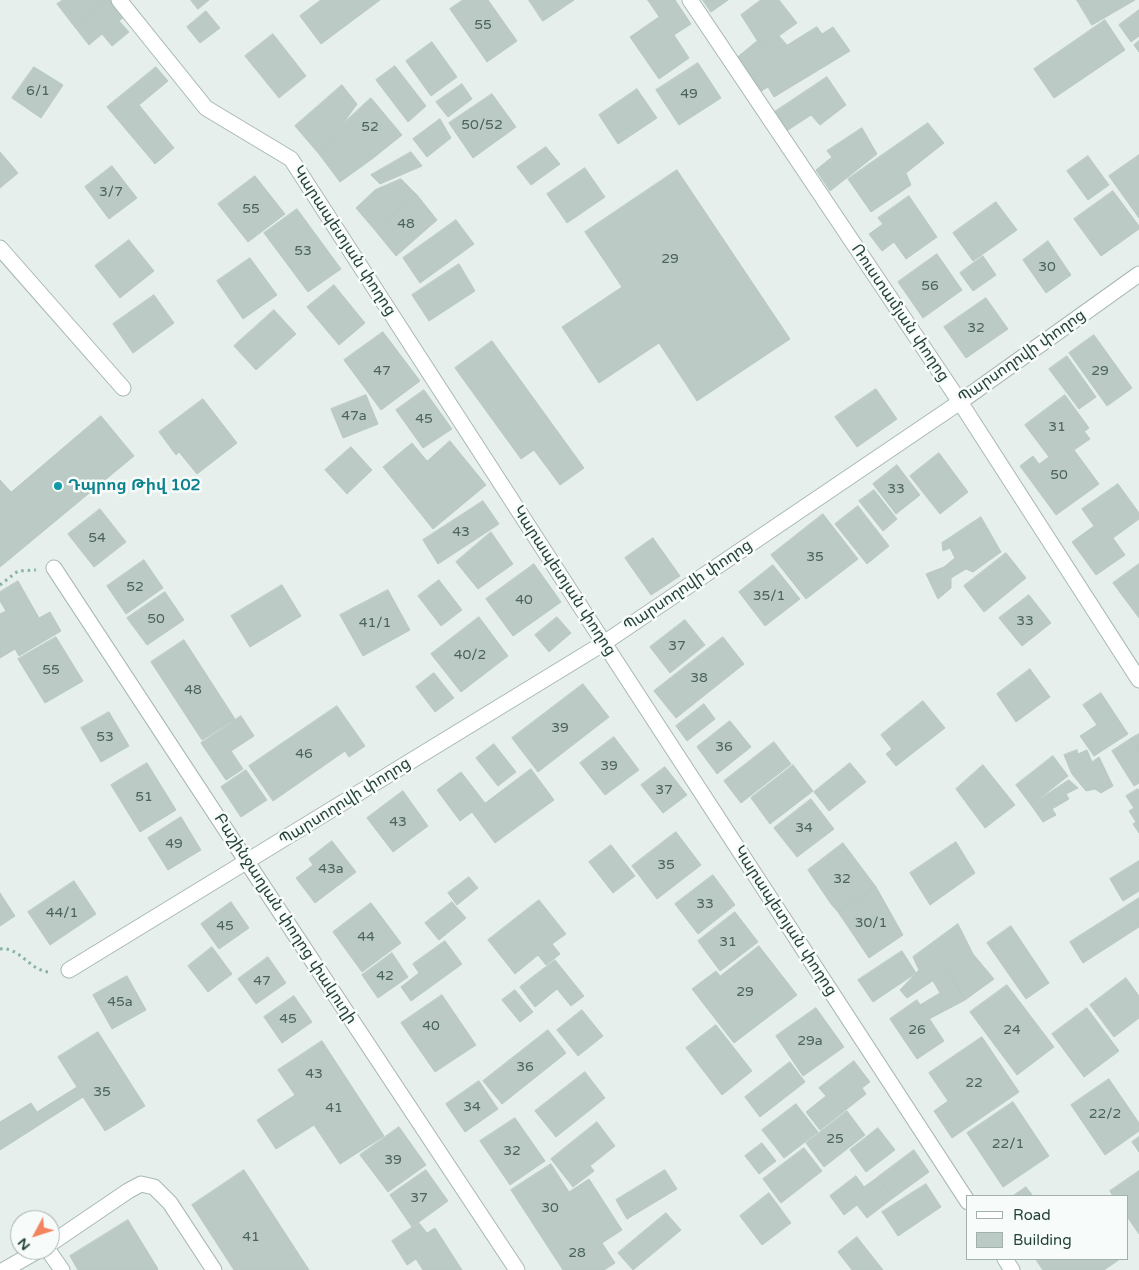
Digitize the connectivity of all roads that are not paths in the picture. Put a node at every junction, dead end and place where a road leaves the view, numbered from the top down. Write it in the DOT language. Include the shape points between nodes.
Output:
graph roads {
  1 [pos="119,0"];
  2 [pos="690,0"];
  3 [pos="0,248"];
  4 [pos="1139,274"];
  5 [pos="123,388"];
  6 [pos="960,402"];
  7 [pos="54,568"];
  8 [pos="604,643"];
  9 [pos="1139,680"];
  10 [pos="247,862"];
  11 [pos="69,970"];
  12 [pos="966,1199"];
  13 [pos="60,1237"];
  14 [pos="22,1260"];
  15 [pos="4,1270"];
  16 [pos="214,1270"];
  17 [pos="516,1270"];
  1 -- 8 [label="street, Կարապետյան փողոց" via="206,108 291,159"];
  2 -- 6 [label="street, Ռուստամյան փողոց"];
  3 -- 5 [label="street"];
  4 -- 6 [label="street, Պարսողովի փողոց"];
  6 -- 8 [label="street, Պարսողովի փողոց"];
  6 -- 9 [label="street, Ռուստամյան փողոց"];
  7 -- 10 [label="street, Բաշինջաղյան փողոց փակուղի"];
  8 -- 10 [label="street, Պարսողովի փողոց"];
  8 -- 12 [label="street, Կարապետյան փողոց"];
  10 -- 11 [label="street, Պարսողովի փողոց"];
  10 -- 17 [label="street, Բաշինջաղյան փողոց փակուղի"];
  13 -- 16 [label="street" via="141,1184 154,1188 170,1203"];
  14 -- 15 [label="street"];
}
